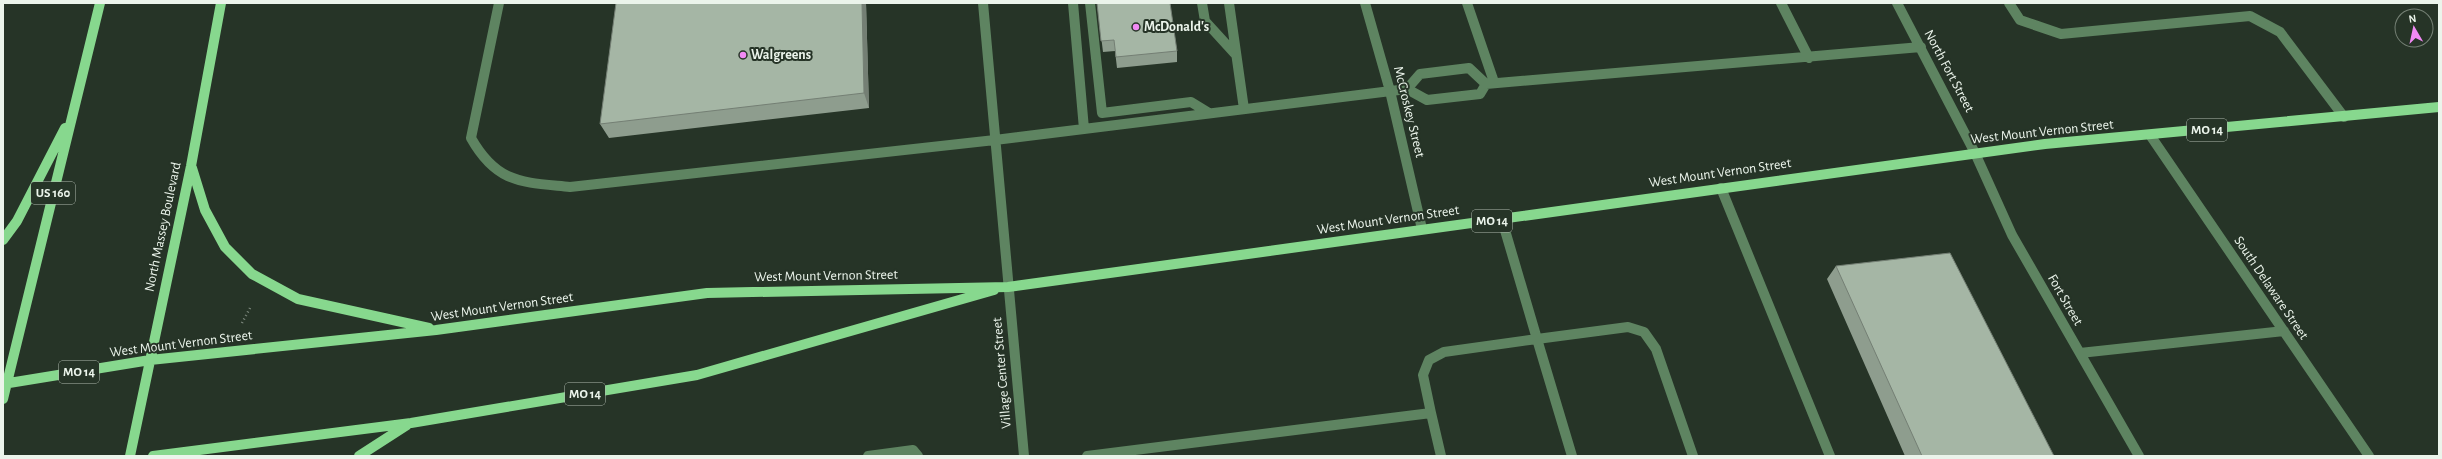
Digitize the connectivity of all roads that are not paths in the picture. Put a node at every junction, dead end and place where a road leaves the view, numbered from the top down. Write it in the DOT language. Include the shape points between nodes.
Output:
graph roads {
  1 [pos="100,3"];
  2 [pos="221,3"];
  3 [pos="499,3"];
  4 [pos="983,3"];
  5 [pos="1073,3"];
  6 [pos="1090,3"];
  7 [pos="1202,3"];
  8 [pos="1229,3"];
  9 [pos="1365,3"];
  10 [pos="1467,3"];
  11 [pos="1781,3"];
  12 [pos="1897,3"];
  13 [pos="2009,3"];
  14 [pos="1921,47"];
  15 [pos="1236,55"];
  16 [pos="1809,58"];
  17 [pos="1490,83"];
  18 [pos="1407,89"];
  19 [pos="1390,91"];
  20 [pos="2439,107"];
  21 [pos="1244,108"];
  22 [pos="74,112"];
  23 [pos="1209,113"];
  24 [pos="2344,117"];
  25 [pos="1084,129"];
  26 [pos="2150,135"];
  27 [pos="995,140"];
  28 [pos="1975,153"];
  29 [pos="191,166"];
  30 [pos="1721,188"];
  31 [pos="1502,220"];
  32 [pos="1422,229"];
  33 [pos="3,240"];
  34 [pos="1008,287"];
  35 [pos="436,330"];
  36 [pos="2284,331"];
  37 [pos="1537,339"];
  38 [pos="2080,353"];
  39 [pos="150,360"];
  40 [pos="5,383"];
  41 [pos="3,399"];
  42 [pos="1431,413"];
  43 [pos="410,423"];
  44 [pos="130,456"];
  45 [pos="153,456"];
  46 [pos="359,456"];
  47 [pos="868,456"];
  48 [pos="918,456"];
  49 [pos="1024,456"];
  50 [pos="1087,456"];
  51 [pos="1441,456"];
  52 [pos="1572,456"];
  53 [pos="1693,456"];
  54 [pos="1830,456"];
  55 [pos="2139,456"];
  56 [pos="2369,456"];
  1 -- 22 [label="main road, US 160"];
  2 -- 29 [label="main road, North Massey Boulevard"];
  3 -- 27 [label="street" via="471,138 479,154 496,173 527,182 570,187"];
  4 -- 27 [label="street, Village Center Street"];
  5 -- 25 [label="street"];
  6 -- 23 [label="street" via="1102,113 1191,102"];
  7 -- 15 [label="street" via="1205,21"];
  8 -- 15 [label="street"];
  9 -- 19 [label="street, McCroskey Street"];
  10 -- 17 [label="street"];
  11 -- 16 [label="street"];
  12 -- 14 [label="street, North Fort Street"];
  13 -- 24 [label="street" via="2020,20 2061,34 2250,16 2280,32"];
  14 -- 16 [label="street"];
  14 -- 28 [label="street, North Fort Street"];
  15 -- 21 [label="street"];
  16 -- 17 [label="street"];
  17 -- 18 [label="street" via="1480,94 1427,100"];
  17 -- 18 [label="street" via="1469,68 1420,74"];
  18 -- 19 [label="street"];
  19 -- 21 [label="street"];
  19 -- 32 [label="street, McCroskey Street"];
  20 -- 24 [label="main road, West Mount Vernon Street / MO 14"];
  21 -- 23 [label="street"];
  22 -- 33 [label="main road" via="18,221"];
  22 -- 40 [label="main road, US 160"];
  23 -- 25 [label="street"];
  24 -- 26 [label="main road, West Mount Vernon Street / MO 14"];
  25 -- 27 [label="street"];
  26 -- 28 [label="main road, West Mount Vernon Street / MO 14"];
  26 -- 36 [label="street, South Delaware Street"];
  27 -- 34 [label="street, Village Center Street"];
  28 -- 30 [label="main road, West Mount Vernon Street / MO 14"];
  28 -- 38 [label="street, Fort Street" via="2012,235"];
  29 -- 35 [label="main road" via="208,216 225,247 252,274 298,299"];
  29 -- 39 [label="main road, North Massey Boulevard"];
  30 -- 31 [label="main road, West Mount Vernon Street / MO 14"];
  30 -- 54 [label="street"];
  31 -- 32 [label="main road, West Mount Vernon Street / MO 14"];
  31 -- 37 [label="street"];
  32 -- 34 [label="main road, West Mount Vernon Street / MO 14"];
  34 -- 35 [label="main road, West Mount Vernon Street / MO 14" via="707,293"];
  34 -- 43 [label="main road, West Mount Vernon Street / MO 14" via="697,375"];
  34 -- 49 [label="street, Village Center Street"];
  35 -- 39 [label="main road, West Mount Vernon Street / MO 14"];
  36 -- 38 [label="street"];
  36 -- 56 [label="street, South Delaware Street"];
  37 -- 42 [label="street" via="1444,352 1430,360 1423,374"];
  37 -- 52 [label="street"];
  37 -- 53 [label="street" via="1628,327 1644,332 1656,349"];
  38 -- 55 [label="street, Fort Street"];
  39 -- 40 [label="main road, West Mount Vernon Street / MO 14"];
  39 -- 44 [label="main road, North Massey Boulevard"];
  40 -- 41 [label="main road, US 160"];
  42 -- 50 [label="street"];
  42 -- 51 [label="street"];
  43 -- 45 [label="main road, West Mount Vernon Street / MO 14"];
  43 -- 46 [label="main road"];
  47 -- 48 [label="street" via="913,450"];
}
